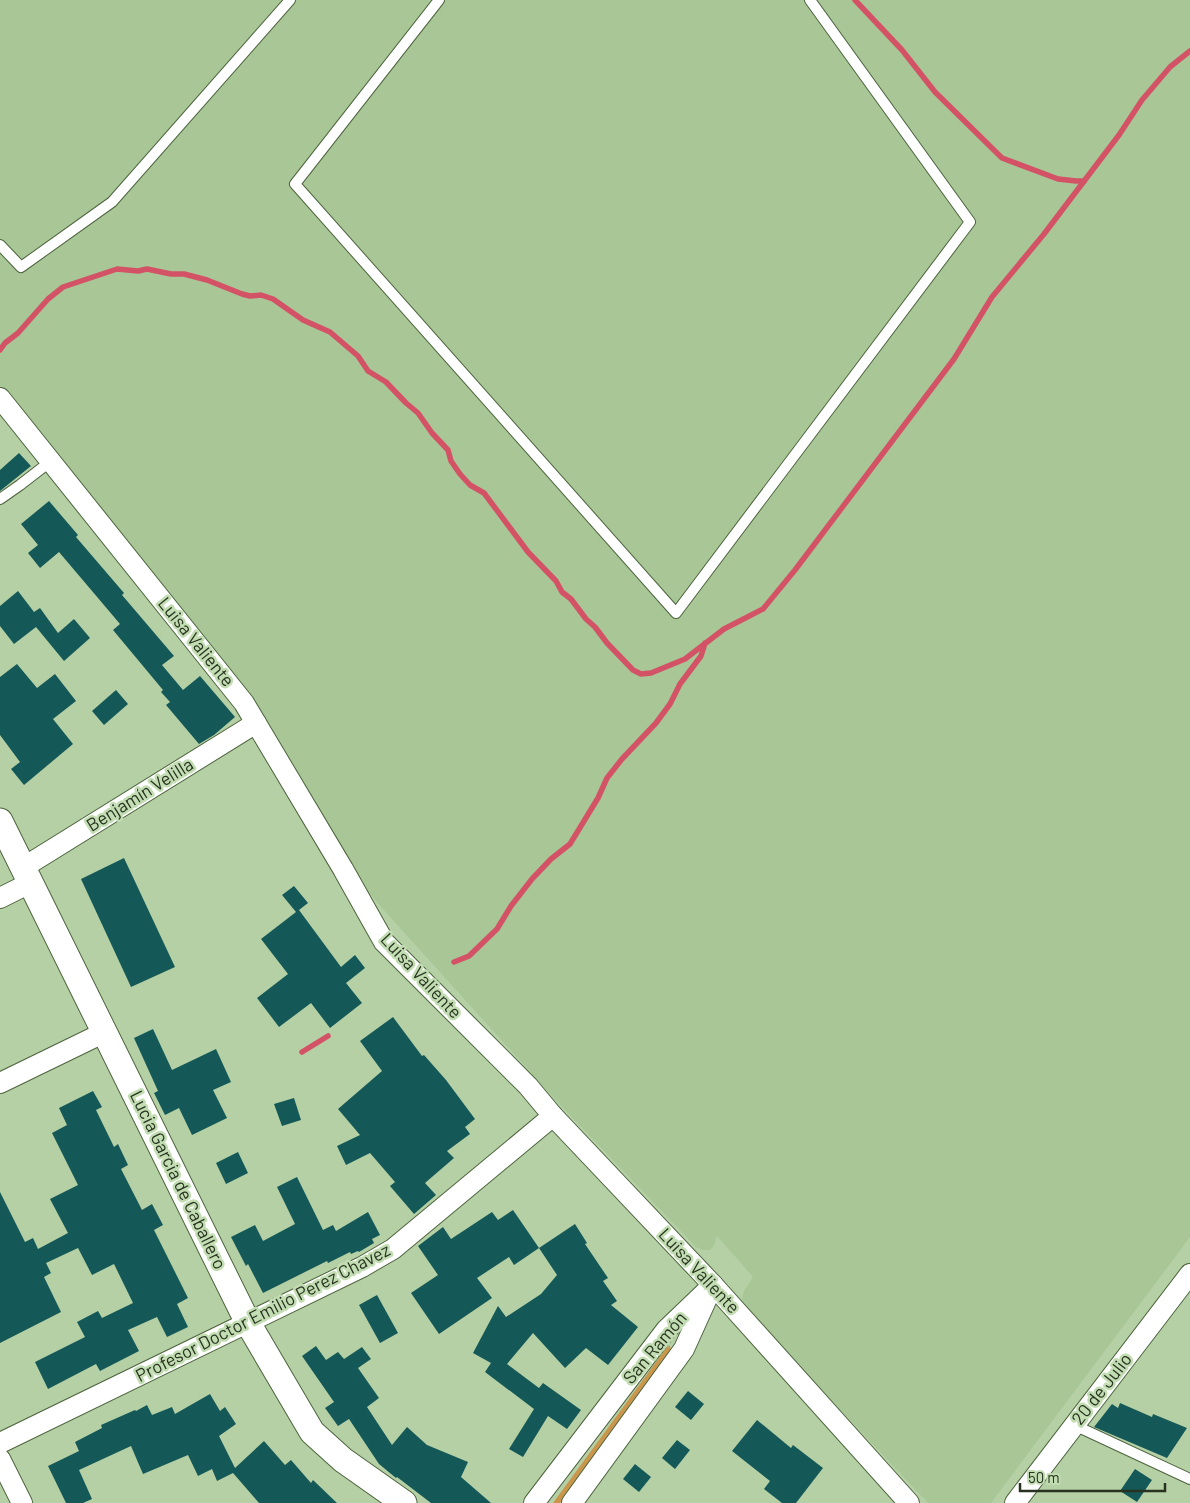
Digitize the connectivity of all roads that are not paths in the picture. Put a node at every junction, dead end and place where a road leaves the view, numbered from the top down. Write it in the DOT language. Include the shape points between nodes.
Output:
graph roads {
  1 [pos="290,0"];
  2 [pos="439,0"];
  3 [pos="810,0"];
  4 [pos="0,244"];
  5 [pos="0,398"];
  6 [pos="51,461"];
  7 [pos="0,500"];
  8 [pos="256,723"];
  9 [pos="0,821"];
  10 [pos="27,875"];
  11 [pos="0,898"];
  12 [pos="105,1032"];
  13 [pos="0,1083"];
  14 [pos="553,1116"];
  15 [pos="1190,1274"];
  16 [pos="713,1285"];
  17 [pos="248,1323"];
  18 [pos="1074,1425"];
  19 [pos="0,1443"];
  20 [pos="0,1459"];
  21 [pos="1190,1479"];
  22 [pos="22,1503"];
  23 [pos="404,1503"];
  24 [pos="534,1503"];
  25 [pos="572,1503"];
  26 [pos="909,1503"];
  27 [pos="1015,1503"];
  1 -- 4 [label="lane" via="112,202 21,267"];
  2 -- 3 [label="lane" via="295,184 676,613 970,222"];
  5 -- 6 [label="street, Luisa Valiente"];
  6 -- 7 [label="lane"];
  6 -- 8 [label="street, Luisa Valiente" via="244,703"];
  8 -- 10 [label="street, Benjamín Velilla"];
  8 -- 14 [label="street, Luisa Valiente" via="384,942 528,1086"];
  9 -- 10 [label="street, Lucia Garcia de Caballero"];
  10 -- 11 [label="street, Benjamín Velilla"];
  10 -- 12 [label="street, Lucia Garcia de Caballero"];
  12 -- 13 [label="street"];
  12 -- 17 [label="street, Lucia Garcia de Caballero"];
  14 -- 16 [label="street, Luisa Valiente"];
  14 -- 17 [label="street, Profesor Doctor Emilio Perez Chavez" via="393,1249"];
  15 -- 18 [label="street, 20 de Julio"];
  16 -- 24 [label="street, San Ramón" via="666,1330"];
  16 -- 25 [label="street, San Ramón" via="684,1348"];
  16 -- 26 [label="street, Luisa Valiente"];
  17 -- 19 [label="street, Profesor Doctor Emilio Perez Chavez"];
  17 -- 23 [label="street, Lucia Garcia de Caballero" via="312,1432 343,1460"];
  18 -- 21 [label="lane"];
  18 -- 27 [label="street, 20 de Julio"];
  20 -- 22 [label="street"];
}
